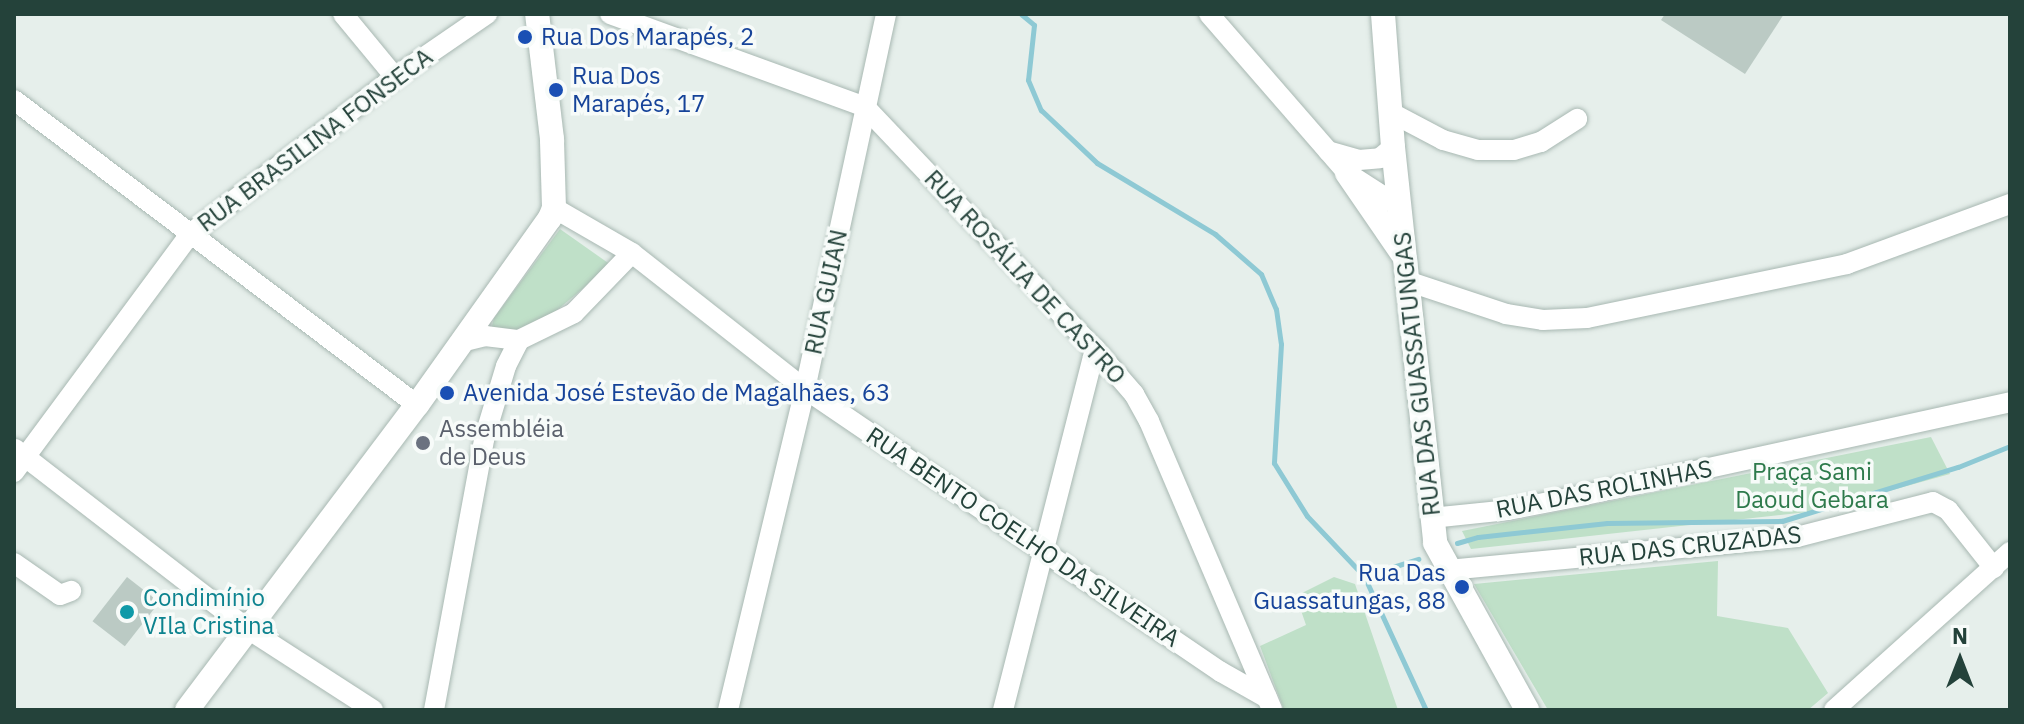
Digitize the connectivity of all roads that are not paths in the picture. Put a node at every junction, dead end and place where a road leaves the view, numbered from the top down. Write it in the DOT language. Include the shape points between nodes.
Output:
graph roads {
  1 [pos="343,14"];
  2 [pos="487,14"];
  3 [pos="537,14"];
  4 [pos="610,14"];
  5 [pos="886,14"];
  6 [pos="1209,14"];
  7 [pos="1383,14"];
  8 [pos="395,77"];
  9 [pos="14,100"];
  10 [pos="865,107"];
  11 [pos="1390,112"];
  12 [pos="1577,119"];
  13 [pos="1393,147"];
  14 [pos="1328,151"];
  15 [pos="1347,173"];
  16 [pos="2010,204"];
  17 [pos="1400,207"];
  18 [pos="554,208"];
  19 [pos="191,233"];
  20 [pos="632,253"];
  21 [pos="1406,270"];
  22 [pos="519,340"];
  23 [pos="461,342"];
  24 [pos="1095,349"];
  25 [pos="805,389"];
  26 [pos="2010,402"];
  27 [pos="417,405"];
  28 [pos="18,459"];
  29 [pos="1431,518"];
  30 [pos="1043,551"];
  31 [pos="2010,552"];
  32 [pos="14,563"];
  33 [pos="1994,568"];
  34 [pos="1448,570"];
  35 [pos="71,591"];
  36 [pos="248,629"];
  37 [pos="1269,704"];
  38 [pos="187,710"];
  39 [pos="373,710"];
  40 [pos="434,710"];
  41 [pos="728,710"];
  42 [pos="1003,710"];
  43 [pos="1527,710"];
  44 [pos="1834,710"];
  1 -- 8 [label="street"];
  2 -- 8 [label="street, RUA BRASILINA FONSECA"];
  3 -- 18 [label="street" via="552,139"];
  4 -- 10 [label="street, RUA ROSÁLIA DE CASTRO"];
  5 -- 10 [label="street, RUA GUIAN"];
  6 -- 14 [label="street"];
  7 -- 11 [label="street, RUA DAS GUASSATUNGAS"];
  8 -- 19 [label="street, RUA BRASILINA FONSECA"];
  9 -- 19 [label="street"];
  10 -- 24 [label="street, RUA ROSÁLIA DE CASTRO"];
  10 -- 25 [label="street, RUA GUIAN"];
  11 -- 12 [label="street" via="1443,140 1478,150 1514,150 1541,142"];
  11 -- 13 [label="street, RUA DAS GUASSATUNGAS"];
  13 -- 14 [label="street" via="1380,158 1359,160"];
  13 -- 17 [label="street, RUA DAS GUASSATUNGAS"];
  14 -- 15 [label="street"];
  15 -- 17 [label="street"];
  15 -- 21 [label="street"];
  16 -- 21 [label="street" via="1847,264 1587,318 1543,320 1506,314"];
  17 -- 21 [label="street, RUA DAS GUASSATUNGAS"];
  18 -- 20 [label="street, RUA BENTO COELHO DA SILVEIRA"];
  18 -- 23 [label="street"];
  19 -- 27 [label="street"];
  19 -- 28 [label="street, RUA BRASILINA FONSECA"];
  20 -- 22 [label="street" via="585,304"];
  20 -- 25 [label="street, RUA BENTO COELHO DA SILVEIRA"];
  21 -- 29 [label="street, RUA DAS GUASSATUNGAS"];
  22 -- 23 [label="street" via="485,336"];
  22 -- 40 [label="street" via="484,439"];
  23 -- 27 [label="street"];
  24 -- 30 [label="street"];
  24 -- 37 [label="street, RUA ROSÁLIA DE CASTRO" via="1134,394 1149,421"];
  25 -- 30 [label="street, RUA BENTO COELHO DA SILVEIRA"];
  25 -- 41 [label="street, RUA GUIAN"];
  26 -- 29 [label="street, RUA DAS ROLINHAS" via="1585,495"];
  27 -- 36 [label="street"];
  28 -- 36 [label="street"];
  29 -- 34 [label="street, RUA DAS GUASSATUNGAS"];
  30 -- 37 [label="street, RUA BENTO COELHO DA SILVEIRA"];
  30 -- 42 [label="street"];
  31 -- 33 [label="street"];
  32 -- 35 [label="street" via="60,595"];
  33 -- 34 [label="street, RUA DAS CRUZADAS" via="1948,510 1933,502 1797,537"];
  33 -- 44 [label="street"];
  34 -- 43 [label="street, RUA DAS GUASSATUNGAS"];
  36 -- 38 [label="street"];
  36 -- 39 [label="street"];
}
